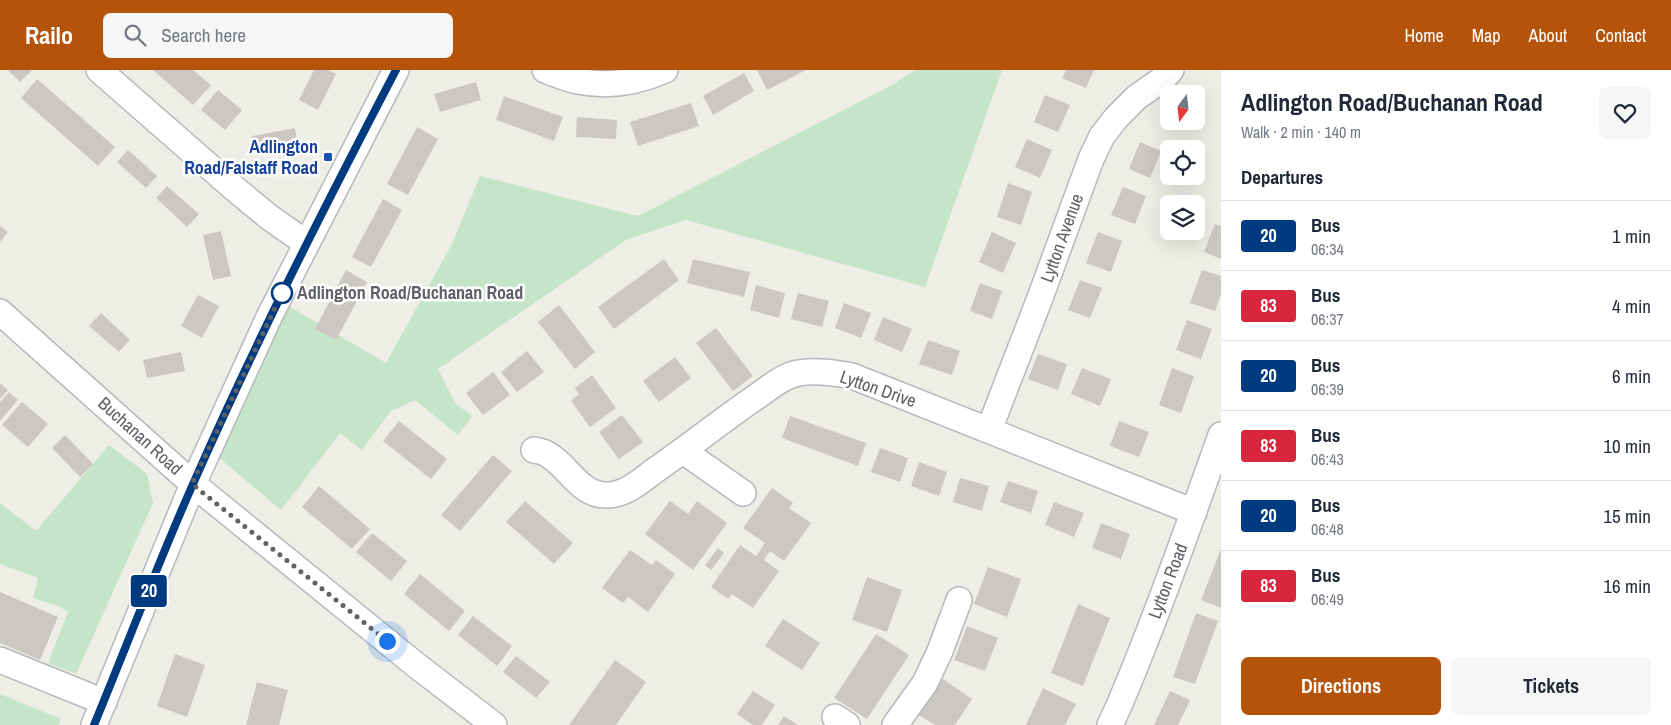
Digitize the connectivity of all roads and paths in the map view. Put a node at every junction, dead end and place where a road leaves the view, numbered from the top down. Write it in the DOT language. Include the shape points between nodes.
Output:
graph roads {
  1 [pos="396,70"];
  2 [pos="545,70"];
  3 [pos="665,70"];
  4 [pos="1171,70"];
  5 [pos="108,73"];
  6 [pos="306,243"];
  7 [pos="0,312"];
  8 [pos="989,430"];
  9 [pos="1221,435"];
  10 [pos="534,450"];
  11 [pos="683,451"];
  12 [pos="192,484"];
  13 [pos="743,494"];
  14 [pos="1194,512"];
  15 [pos="959,600"];
  16 [pos="0,660"];
  17 [pos="104,702"];
  18 [pos="94,725"];
  19 [pos="494,725"];
  20 [pos="895,725"];
  21 [pos="1110,725"];
  1 -- 6 [label="street"];
  2 -- 3 [label="street" via="577,81 606,84 630,82"];
  4 -- 8 [label="street, Lytton Avenue" via="1116,118 1090,159"];
  5 -- 6 [label="street" via="235,189"];
  6 -- 12 [label="street"];
  7 -- 12 [label="street, Buchanan Road"];
  8 -- 11 [label="street, Lytton Drive" via="852,376 826,372 798,373 727,416"];
  8 -- 14 [label="street, Lytton Drive"];
  9 -- 14 [label="street, Lytton Road"];
  10 -- 11 [label="street, Lytton Drive" via="546,453 579,484 606,495 633,486"];
  11 -- 13 [label="street"];
  12 -- 17 [label="street"];
  12 -- 19 [label="street, Buchanan Road"];
  14 -- 21 [label="street, Lytton Road"];
  15 -- 20 [label="street" via="925,683"];
  16 -- 17 [label="street"];
  17 -- 18 [label="street"];
}
